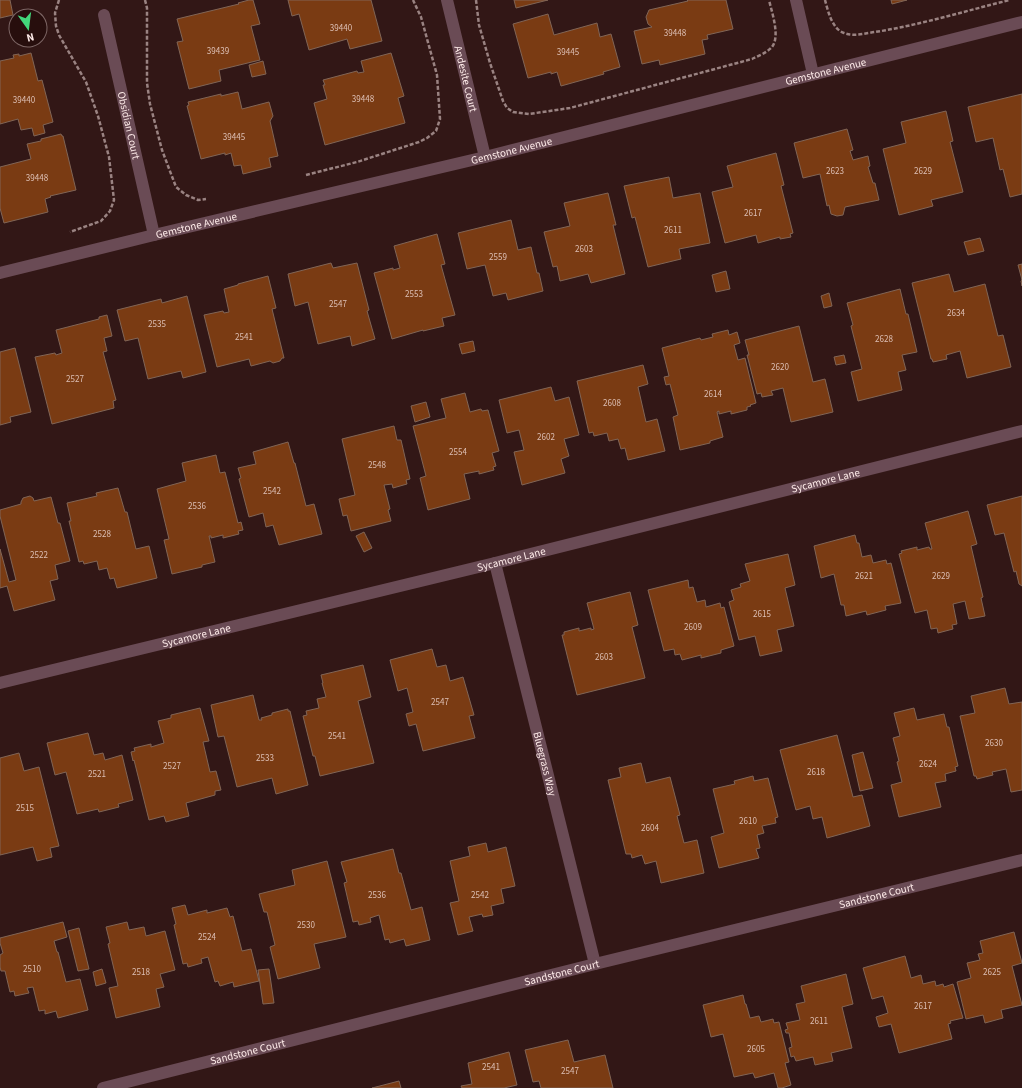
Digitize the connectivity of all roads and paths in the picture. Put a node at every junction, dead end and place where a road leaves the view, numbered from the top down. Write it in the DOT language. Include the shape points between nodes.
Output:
graph roads {
  1 [pos="59,0"];
  2 [pos="145,0"];
  3 [pos="413,0"];
  4 [pos="447,0"];
  5 [pos="476,0"];
  6 [pos="769,0"];
  7 [pos="796,0"];
  8 [pos="825,0"];
  9 [pos="1010,0"];
  10 [pos="104,15"];
  11 [pos="1022,22"];
  12 [pos="813,74"];
  13 [pos="485,157"];
  14 [pos="306,175"];
  15 [pos="210,198"];
  16 [pos="65,233"];
  17 [pos="154,235"];
  18 [pos="0,273"];
  19 [pos="1022,431"];
  20 [pos="495,563"];
  21 [pos="0,683"];
  22 [pos="1022,860"];
  23 [pos="595,964"];
  24 [pos="103,1088"];
  1 -- 16 [label="path" via="55,13 56,26 86,82 98,116 109,157 114,200 110,212 101,221"];
  2 -- 15 [label="path" via="147,83 162,150 176,187 198,200"];
  3 -- 14 [label="path" via="421,17 436,75 440,119 436,131 419,142 358,162"];
  4 -- 13 [label="street, Andesite Court"];
  5 -- 6 [label="path" via="490,63 506,108 513,112 529,114 570,108 752,59 772,47 776,32"];
  7 -- 12 [label="street"];
  8 -- 9 [label="path" via="832,22 837,28 844,33 855,35 903,27"];
  10 -- 17 [label="street, Obsidian Court"];
  11 -- 12 [label="street, Gemstone Avenue"];
  12 -- 13 [label="street, Gemstone Avenue"];
  13 -- 17 [label="street, Gemstone Avenue"];
  17 -- 18 [label="street, Gemstone Avenue"];
  19 -- 20 [label="street, Sycamore Lane"];
  20 -- 21 [label="street, Sycamore Lane"];
  20 -- 23 [label="street, Bluegrass Way"];
  22 -- 23 [label="street, Sandstone Court"];
  23 -- 24 [label="street, Sandstone Court"];
}
